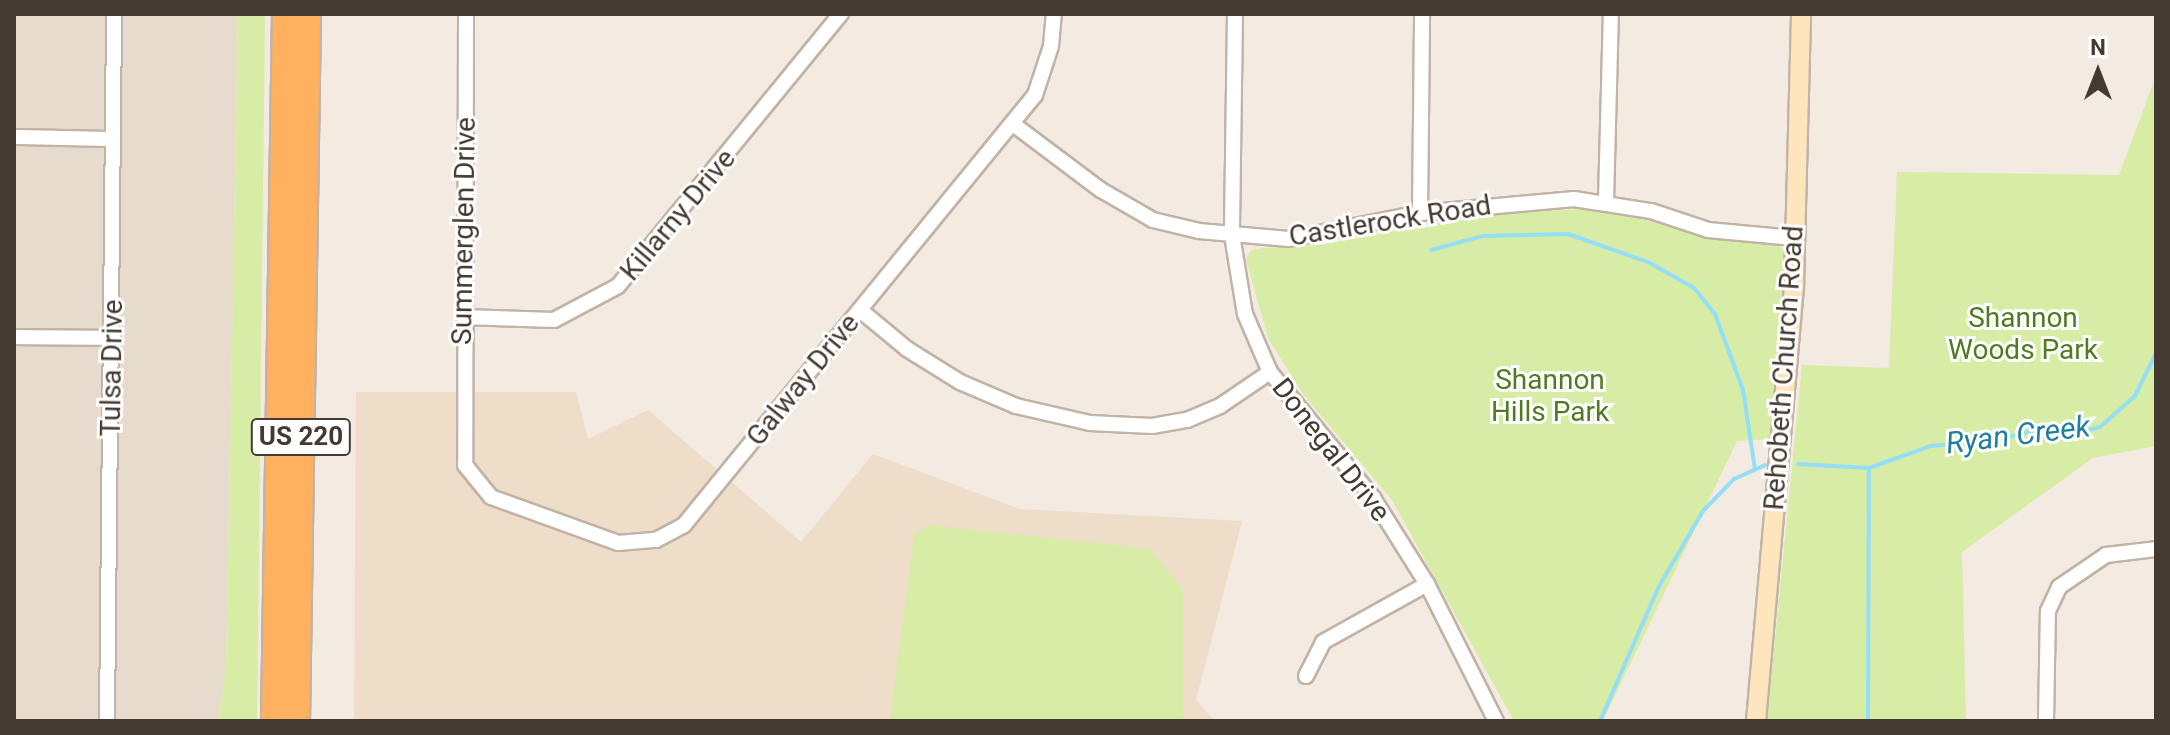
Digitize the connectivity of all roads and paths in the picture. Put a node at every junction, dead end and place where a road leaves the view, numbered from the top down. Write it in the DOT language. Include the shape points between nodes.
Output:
graph roads {
  1 [pos="114,14"];
  2 [pos="285,14"];
  3 [pos="308,14"];
  4 [pos="466,14"];
  5 [pos="840,14"];
  6 [pos="1054,14"];
  7 [pos="1235,14"];
  8 [pos="1422,14"];
  9 [pos="1611,14"];
  10 [pos="1801,14"];
  11 [pos="1013,124"];
  12 [pos="14,137"];
  13 [pos="113,139"];
  14 [pos="1606,201"];
  15 [pos="1420,213"];
  16 [pos="1232,235"];
  17 [pos="1794,238"];
  18 [pos="860,310"];
  19 [pos="463,317"];
  20 [pos="14,337"];
  21 [pos="113,338"];
  22 [pos="1270,372"];
  23 [pos="461,449"];
  24 [pos="2156,549"];
  25 [pos="1427,584"];
  26 [pos="1306,676"];
  27 [pos="107,721"];
  28 [pos="274,721"];
  29 [pos="297,721"];
  30 [pos="1496,721"];
  31 [pos="1756,721"];
  32 [pos="2046,721"];
  1 -- 13 [label="street, Tulsa Drive"];
  2 -- 28 [label="highway, US 220"];
  3 -- 29 [label="highway, US 220"];
  4 -- 19 [label="street, Summerglen Drive"];
  5 -- 19 [label="street, Killarny Drive" via="618,286 554,320"];
  6 -- 11 [label="street, Galway Drive" via="1051,46 1035,95"];
  7 -- 16 [label="street, Donegal Drive"];
  8 -- 15 [label="street"];
  9 -- 14 [label="street"];
  10 -- 17 [label="street, Rehobeth Church Road"];
  11 -- 16 [label="street, Castlerock Road" via="1101,190 1153,220"];
  11 -- 18 [label="street, Galway Drive"];
  12 -- 13 [label="street"];
  13 -- 21 [label="street, Tulsa Drive"];
  14 -- 15 [label="street, Castlerock Road" via="1574,199"];
  14 -- 17 [label="street, Castlerock Road" via="1708,230"];
  15 -- 16 [label="street, Castlerock Road" via="1289,239"];
  16 -- 22 [label="street, Donegal Drive" via="1245,314"];
  17 -- 31 [label="street, Rehobeth Church Road"];
  18 -- 22 [label="street" via="907,349 960,382 1016,406 1090,423 1152,426 1187,420 1220,406"];
  18 -- 23 [label="street, Galway Drive" via="684,525 656,540 618,543 491,497 471,477"];
  19 -- 23 [label="street, Summerglen Drive"];
  20 -- 21 [label="street"];
  21 -- 27 [label="street, Tulsa Drive"];
  22 -- 25 [label="street, Donegal Drive" via="1373,498"];
  24 -- 32 [label="street" via="2106,555 2059,587 2048,611"];
  25 -- 26 [label="street" via="1323,642"];
  25 -- 30 [label="street, Donegal Drive"];
}
